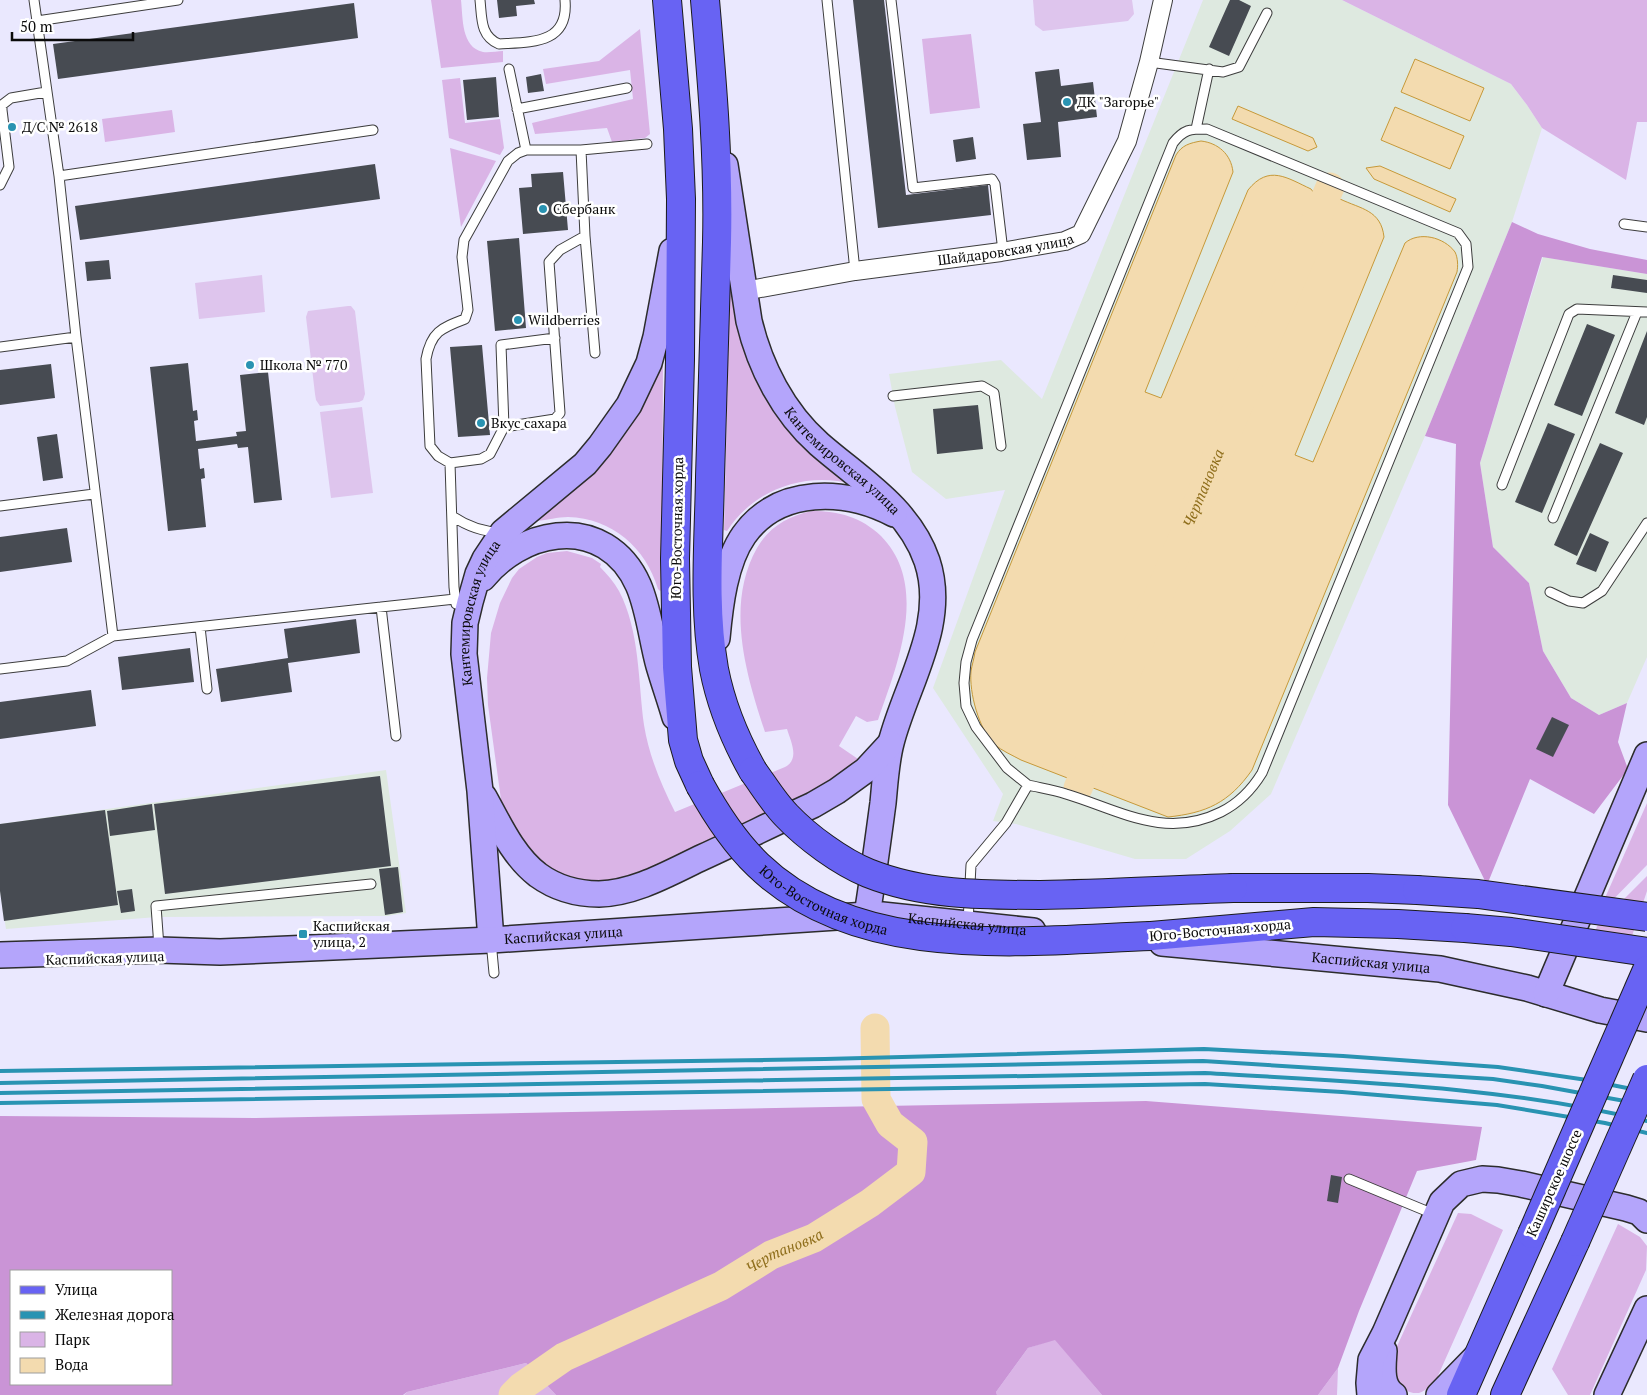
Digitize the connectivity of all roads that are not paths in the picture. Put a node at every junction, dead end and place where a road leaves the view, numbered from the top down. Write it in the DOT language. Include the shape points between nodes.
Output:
graph roads {
  1 [pos="34,0"];
  2 [pos="178,0"];
  3 [pos="480,0"];
  4 [pos="565,0"];
  5 [pos="666,0"];
  6 [pos="705,0"];
  7 [pos="827,0"];
  8 [pos="891,0"];
  9 [pos="1162,0"];
  10 [pos="1267,13"];
  11 [pos="37,21"];
  12 [pos="1149,62"];
  13 [pos="509,69"];
  14 [pos="1209,69"];
  15 [pos="627,88"];
  16 [pos="46,92"];
  17 [pos="517,109"];
  18 [pos="715,109"];
  19 [pos="1196,129"];
  20 [pos="372,130"];
  21 [pos="647,144"];
  22 [pos="526,150"];
  23 [pos="580,150"];
  24 [pos="59,176"];
  25 [pos="0,185"];
  26 [pos="681,199"];
  27 [pos="1624,224"];
  28 [pos="1647,227"];
  29 [pos="585,236"];
  30 [pos="1000,252"];
  31 [pos="855,271"];
  32 [pos="744,291"];
  33 [pos="1637,312"];
  34 [pos="1647,312"];
  35 [pos="76,337"];
  36 [pos="555,338"];
  37 [pos="0,347"];
  38 [pos="595,353"];
  39 [pos="893,396"];
  40 [pos="504,427"];
  41 [pos="1001,446"];
  42 [pos="450,463"];
  43 [pos="1502,485"];
  44 [pos="94,494"];
  45 [pos="0,506"];
  46 [pos="452,516"];
  47 [pos="1553,518"];
  48 [pos="905,520"];
  49 [pos="1647,522"];
  50 [pos="503,532"];
  51 [pos="1550,592"];
  52 [pos="464,594"];
  53 [pos="381,607"];
  54 [pos="200,627"];
  55 [pos="113,636"];
  56 [pos="714,668"];
  57 [pos="0,669"];
  58 [pos="207,689"];
  59 [pos="396,736"];
  60 [pos="683,740"];
  61 [pos="890,744"];
  62 [pos="1647,755"];
  63 [pos="1028,785"];
  64 [pos="480,791"];
  65 [pos="371,884"];
  66 [pos="867,915"];
  67 [pos="1647,917"];
  68 [pos="968,925"];
  69 [pos="491,940"];
  70 [pos="159,950"];
  71 [pos="209,952"];
  72 [pos="1647,952"];
  73 [pos="0,955"];
  74 [pos="0,962"];
  75 [pos="1647,970"];
  76 [pos="494,973"];
  77 [pos="1546,994"];
  78 [pos="1647,1020"];
  79 [pos="1647,1079"];
  80 [pos="1349,1179"];
  81 [pos="1436,1215"];
  82 [pos="1644,1216"];
  83 [pos="1647,1309"];
  84 [pos="1385,1333"];
  85 [pos="1480,1352"];
  86 [pos="1509,1389"];
  87 [pos="1370,1395"];
  88 [pos="1394,1395"];
  89 [pos="1438,1395"];
  90 [pos="1462,1395"];
  91 [pos="1607,1395"];
  1 -- 11 [label="lane"];
  2 -- 11 [label="lane"];
  3 -- 4 [label="lane" via="483,27 492,41 499,44 545,39 555,34 563,24"];
  5 -- 26 [label="main road, Юго-Восточная хорда"];
  6 -- 18 [label="main road, Кантемировская улица"];
  7 -- 31 [label="lane"];
  8 -- 30 [label="lane" via="913,188 992,179 1002,244"];
  9 -- 12 [label="street, Шайдаровская улица"];
  10 -- 14 [label="lane" via="1239,67 1224,72"];
  11 -- 16 [label="lane"];
  12 -- 14 [label="lane"];
  12 -- 30 [label="street, Шайдаровская улица" via="1127,141 1081,234 1065,242"];
  13 -- 17 [label="lane"];
  14 -- 19 [label="lane"];
  15 -- 17 [label="lane"];
  16 -- 24 [label="lane"];
  16 -- 25 [label="lane" via="10,98 2,105 9,167"];
  17 -- 22 [label="lane"];
  18 -- 32 [label="main road, Кантемировская улица"];
  18 -- 56 [label="main road" via="717,240 708,556"];
  19 -- 63 [label="lane" via="1180,134 1173,143 972,640 966,662 966,706 976,727 1007,768"];
  19 -- 63 [label="lane" via="1207,129 1458,233 1466,244 1468,267 1262,774 1252,789 1231,807 1209,818 1167,825"];
  20 -- 24 [label="lane"];
  21 -- 23 [label="lane"];
  22 -- 23 [label="lane"];
  22 -- 42 [label="lane" via="508,161 466,234 462,257 468,310 465,319 447,325 436,333 429,345 426,359 430,446"];
  23 -- 29 [label="lane"];
  24 -- 35 [label="lane"];
  26 -- 50 [label="main road, Кантемировская улица" via="656,337 629,405 585,464"];
  26 -- 60 [label="main road, Юго-Восточная хорда" via="675,559 677,667"];
  27 -- 28 [label="lane"];
  29 -- 36 [label="lane" via="560,250 549,262"];
  29 -- 38 [label="lane"];
  30 -- 31 [label="street, Шайдаровская улица"];
  31 -- 32 [label="street, Шайдаровская улица"];
  32 -- 48 [label="main road, Кантемировская улица" via="755,345 774,387 792,415 819,444 880,493"];
  33 -- 34 [label="lane"];
  33 -- 43 [label="lane" via="1577,310 1569,314"];
  33 -- 47 [label="lane"];
  35 -- 37 [label="lane"];
  35 -- 44 [label="lane"];
  36 -- 40 [label="lane" via="560,413 555,419"];
  36 -- 40 [label="lane" via="501,345"];
  39 -- 41 [label="lane" via="982,386 994,393"];
  40 -- 42 [label="lane" via="490,454 481,459"];
  42 -- 46 [label="lane"];
  44 -- 45 [label="lane"];
  44 -- 55 [label="lane"];
  46 -- 50 [label="lane" via="482,530"];
  46 -- 52 [label="lane"];
  48 -- 56 [label="main road" via="865,502 817,496 788,502 756,522 744,535 735,553 724,586"];
  48 -- 61 [label="main road, Кантемировская улица" via="928,563 932,611 926,639"];
  49 -- 51 [label="lane" via="1602,591 1583,603 1569,601"];
  50 -- 52 [label="main road, Кантемировская улица"];
  52 -- 53 [label="lane"];
  52 -- 60 [label="main road" via="516,550 549,537 583,536 612,550 636,578"];
  52 -- 64 [label="main road, Кантемировская улица" via="464,654"];
  53 -- 54 [label="lane"];
  53 -- 59 [label="lane"];
  54 -- 55 [label="lane"];
  54 -- 58 [label="lane"];
  55 -- 57 [label="lane" via="67,661"];
  56 -- 67 [label="main road, bridge" via="729,722 753,771 770,796 788,817 836,855 866,872 894,882 951,892 1015,895 1234,888 1378,888 1478,894"];
  60 -- 72 [label="main road, Юго-Восточная хорда, bridge" via="700,785 725,827 758,865 779,883 820,907 873,927 900,933 983,942 1024,942 1160,936 1314,922 1398,924 1511,932"];
  61 -- 64 [label="main road" via="866,770 813,805 649,882 600,894 560,887 539,876 514,849"];
  61 -- 66 [label="main road, Кантемировская улица"];
  62 -- 77 [label="main road"];
  63 -- 68 [label="lane" via="1006,823 971,865"];
  64 -- 69 [label="main road, Кантемировская улица"];
  65 -- 70 [label="lane" via="156,906"];
  66 -- 68 [label="main road, Каспийская улица"];
  66 -- 69 [label="main road, Каспийская улица"];
  68 -- 77 [label="main road, Каспийская улица" via="1440,969"];
  69 -- 71 [label="main road, Каспийская улица"];
  69 -- 76 [label="lane"];
  70 -- 71 [label="main road, Каспийская улица"];
  70 -- 73 [label="main road, Каспийская улица"];
  71 -- 74 [label="main road, Каспийская улица"];
  75 -- 85 [label="main road, Каширское шоссе, bridge"];
  77 -- 78 [label="main road, Каспийская улица"];
  79 -- 86 [label="main road, bridge"];
  80 -- 81 [label="lane"];
  81 -- 82 [label="main road" via="1442,1202 1461,1184 1482,1179 1521,1184"];
  81 -- 84 [label="main road"];
  83 -- 91 [label="main road"];
  84 -- 87 [label="main road" via="1370,1360"];
  84 -- 88 [label="main road" via="1382,1374"];
  85 -- 89 [label="main road"];
  85 -- 90 [label="main road, Каширское шоссе"];
}
